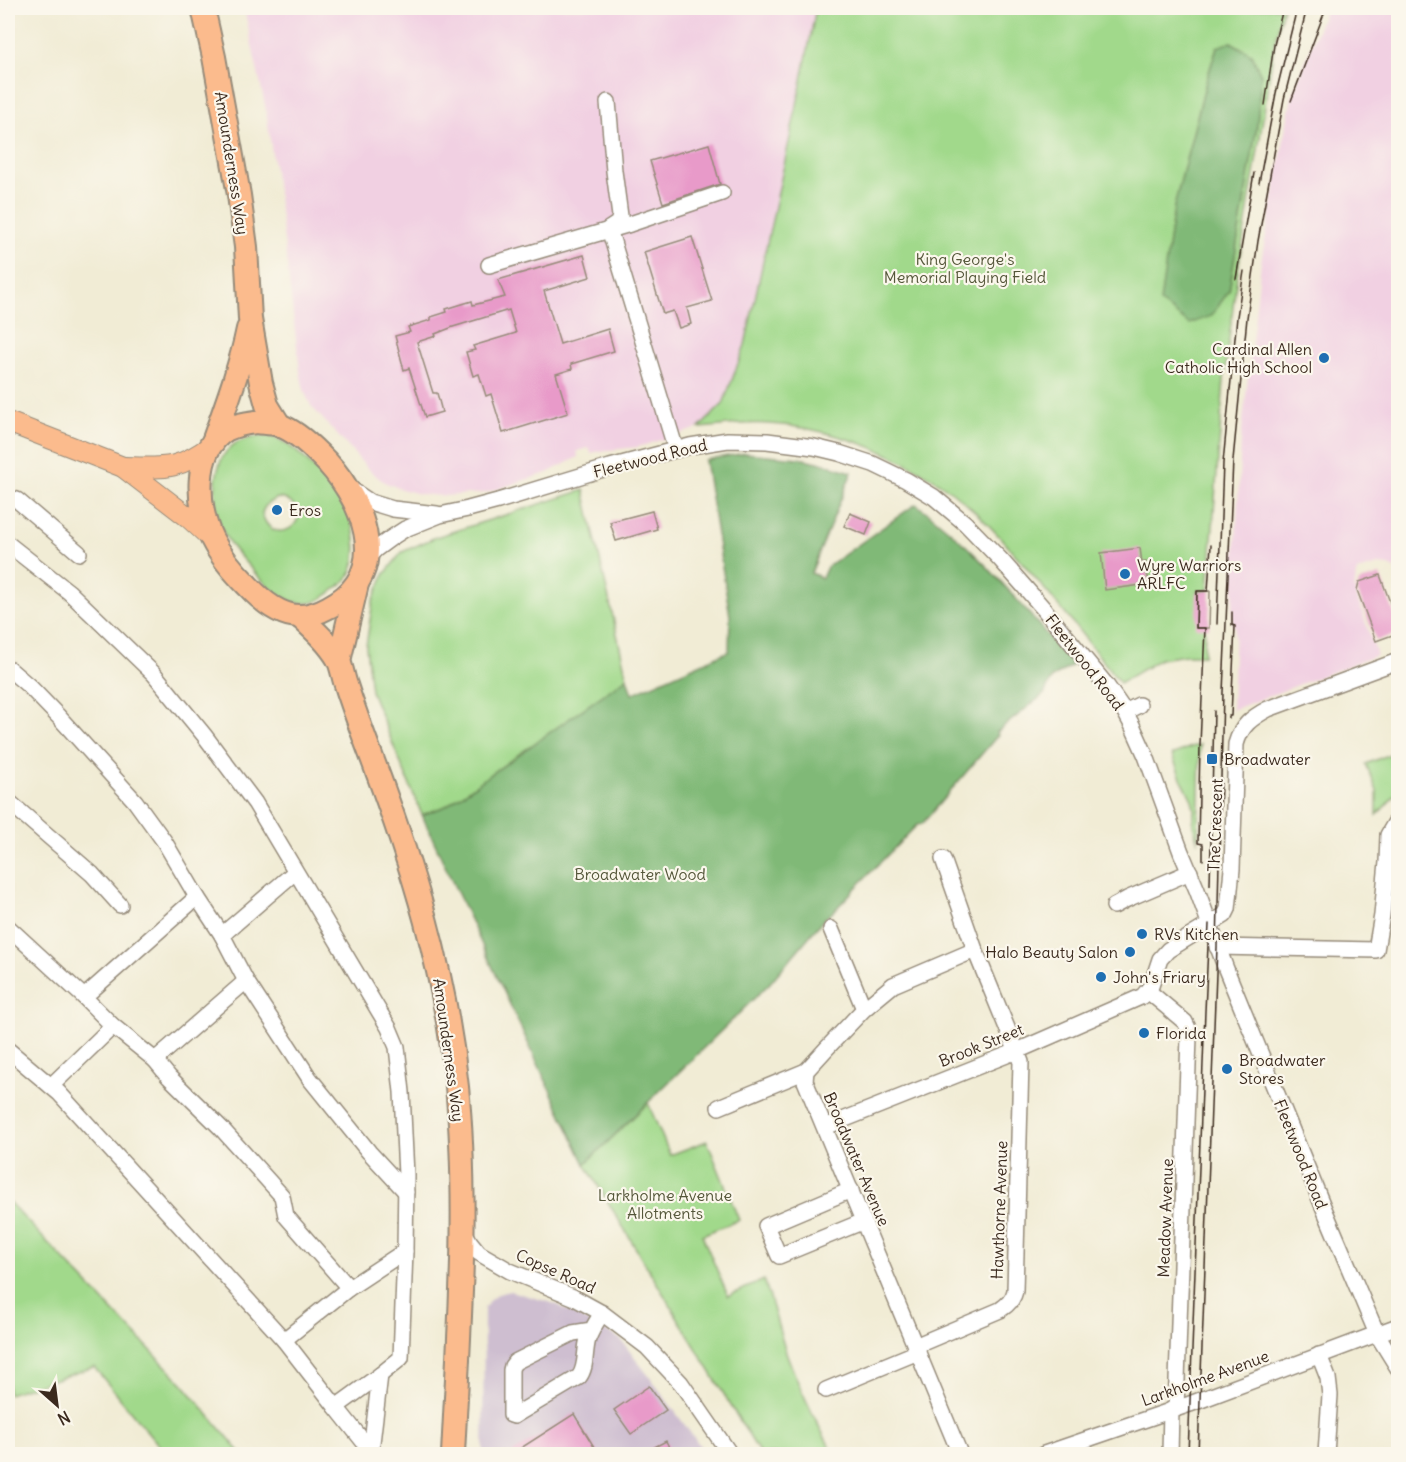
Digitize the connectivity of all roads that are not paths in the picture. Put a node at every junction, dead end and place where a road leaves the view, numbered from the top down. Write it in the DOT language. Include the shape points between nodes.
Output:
graph roads {
  1 [pos="203,8"];
  2 [pos="608,102"];
  3 [pos="722,193"];
  4 [pos="609,229"];
  5 [pos="489,265"];
  6 [pos="250,319"];
  7 [pos="8,422"];
  8 [pos="280,426"];
  9 [pos="213,443"];
  10 [pos="676,450"];
  11 [pos="123,467"];
  12 [pos="347,486"];
  13 [pos="8,497"];
  14 [pos="440,515"];
  15 [pos="211,538"];
  16 [pos="8,544"];
  17 [pos="79,553"];
  18 [pos="366,559"];
  19 [pos="357,584"];
  20 [pos="298,616"];
  21 [pos="339,661"];
  22 [pos="1398,661"];
  23 [pos="8,668"];
  24 [pos="8,801"];
  25 [pos="1398,820"];
  26 [pos="943,860"];
  27 [pos="295,872"];
  28 [pos="1190,873"];
  29 [pos="197,897"];
  30 [pos="120,905"];
  31 [pos="1114,906"];
  32 [pos="1209,925"];
  33 [pos="8,927"];
  34 [pos="831,929"];
  35 [pos="222,935"];
  36 [pos="1217,947"];
  37 [pos="975,950"];
  38 [pos="246,981"];
  39 [pos="1148,991"];
  40 [pos="84,998"];
  41 [pos="864,1009"];
  42 [pos="113,1026"];
  43 [pos="8,1050"];
  44 [pos="1017,1051"];
  45 [pos="155,1060"];
  46 [pos="806,1071"];
  47 [pos="51,1086"];
  48 [pos="719,1107"];
  49 [pos="825,1127"];
  50 [pos="851,1190"];
  51 [pos="406,1192"];
  52 [pos="864,1221"];
  53 [pos="462,1228"];
  54 [pos="405,1251"];
  55 [pos="349,1288"];
  56 [pos="602,1313"];
  57 [pos="1398,1326"];
  58 [pos="592,1330"];
  59 [pos="1377,1334"];
  60 [pos="284,1340"];
  61 [pos="917,1349"];
  62 [pos="1320,1355"];
  63 [pos="1398,1368"];
  64 [pos="380,1375"];
  65 [pos="826,1390"];
  66 [pos="336,1407"];
  67 [pos="1174,1409"];
  68 [pos="453,1455"];
  69 [pos="729,1455"];
  70 [pos="960,1455"];
  71 [pos="1044,1455"];
  72 [pos="1170,1455"];
  73 [pos="1326,1455"];
  1 -- 6 [label="highway, Amounderness Way" via="239,195"];
  2 -- 4 [label="street" via="620,216"];
  3 -- 4 [label="street"];
  4 -- 5 [label="street"];
  4 -- 10 [label="street"];
  6 -- 8 [label="highway, Amounderness Way" via="263,393"];
  6 -- 9 [label="highway, Amounderness Way"];
  7 -- 11 [label="main road"];
  8 -- 9 [label="highway" via="245,423 226,430"];
  8 -- 12 [label="highway" via="303,438"];
  9 -- 11 [label="main road" via="193,458 172,466"];
  9 -- 15 [label="highway" via="204,460 200,486"];
  10 -- 14 [label="street, Fleetwood Road"];
  10 -- 28 [label="street, Fleetwood Road" via="728,440 814,447 873,464 934,497 1000,559 1107,686 1132,708"];
  11 -- 15 [label="main road"];
  12 -- 14 [label="street, Fleetwood Road" via="370,502"];
  12 -- 18 [label="highway" via="362,516"];
  13 -- 17 [label="street" via="17,500"];
  14 -- 18 [label="street, Fleetwood Road" via="391,537"];
  15 -- 20 [label="highway" via="229,566 255,593 274,608"];
  16 -- 27 [label="street" via="69,591 154,675 255,803"];
  18 -- 19 [label="highway"];
  19 -- 20 [label="highway" via="332,606"];
  19 -- 21 [label="highway"];
  20 -- 21 [label="highway, Amounderness Way" via="316,631"];
  21 -- 53 [label="highway, Amounderness Way" via="412,873 435,954 457,1088"];
  22 -- 32 [label="street, The Crescent" via="1268,710 1242,728 1236,744 1228,909"];
  23 -- 29 [label="street" via="51,708 135,801"];
  24 -- 30 [label="street" via="92,874"];
  25 -- 36 [label="street" via="1388,835 1376,950"];
  26 -- 37 [label="street, Hawthorne Avenue"];
  27 -- 35 [label="street"];
  27 -- 51 [label="street" via="397,1047"];
  28 -- 31 [label="street"];
  28 -- 32 [label="street, Fleetwood Road"];
  29 -- 35 [label="street"];
  29 -- 40 [label="street"];
  32 -- 36 [label="street, Fleetwood Road"];
  32 -- 39 [label="street" via="1168,950 1160,959"];
  33 -- 40 [label="street"];
  34 -- 41 [label="street"];
  35 -- 38 [label="street"];
  36 -- 59 [label="street, Fleetwood Road"];
  37 -- 41 [label="street" via="893,985"];
  37 -- 44 [label="street, Hawthorne Avenue"];
  38 -- 45 [label="street"];
  38 -- 51 [label="street" via="310,1079"];
  39 -- 44 [label="street, Brook Street"];
  39 -- 67 [label="street, Meadow Avenue" via="1188,1028"];
  40 -- 42 [label="street"];
  41 -- 46 [label="street"];
  42 -- 45 [label="street"];
  42 -- 47 [label="street"];
  43 -- 47 [label="street"];
  44 -- 49 [label="street, Brook Street"];
  44 -- 61 [label="street, Hawthorne Avenue" via="1021,1069 1013,1297 1000,1310"];
  45 -- 55 [label="street" via="282,1196 286,1216"];
  46 -- 48 [label="street"];
  46 -- 49 [label="street, Broadwater Avenue" via="805,1081"];
  47 -- 60 [label="street"];
  49 -- 50 [label="street, Broadwater Avenue"];
  50 -- 52 [label="street, Broadwater Avenue"];
  50 -- 52 [label="street" via="766,1226 779,1256"];
  51 -- 54 [label="street"];
  52 -- 61 [label="street, Broadwater Avenue"];
  53 -- 56 [label="street, Copse Road" via="479,1253 494,1263"];
  53 -- 68 [label="highway, Amounderness Way"];
  54 -- 55 [label="street"];
  54 -- 64 [label="street" via="401,1358"];
  55 -- 60 [label="street"];
  56 -- 58 [label="street"];
  56 -- 69 [label="street, Copse Road" via="647,1347 681,1383"];
  57 -- 59 [label="street, Larkholme Avenue"];
  58 -- 58 [label="street" via="573,1333 515,1362 511,1370 511,1415 579,1377"];
  59 -- 62 [label="street, Larkholme Avenue"];
  59 -- 63 [label="street, Fleetwood Road"];
  60 -- 66 [label="street"];
  61 -- 65 [label="street, Hawthorne Avenue"];
  61 -- 70 [label="street, Broadwater Avenue"];
  62 -- 67 [label="street, Larkholme Avenue"];
  62 -- 73 [label="street" via="1330,1395"];
  64 -- 66 [label="street"];
  64 -- 66 [label="street" via="371,1451"];
  67 -- 71 [label="street, Larkholme Avenue"];
  67 -- 72 [label="street, Meadow Avenue"];
}
